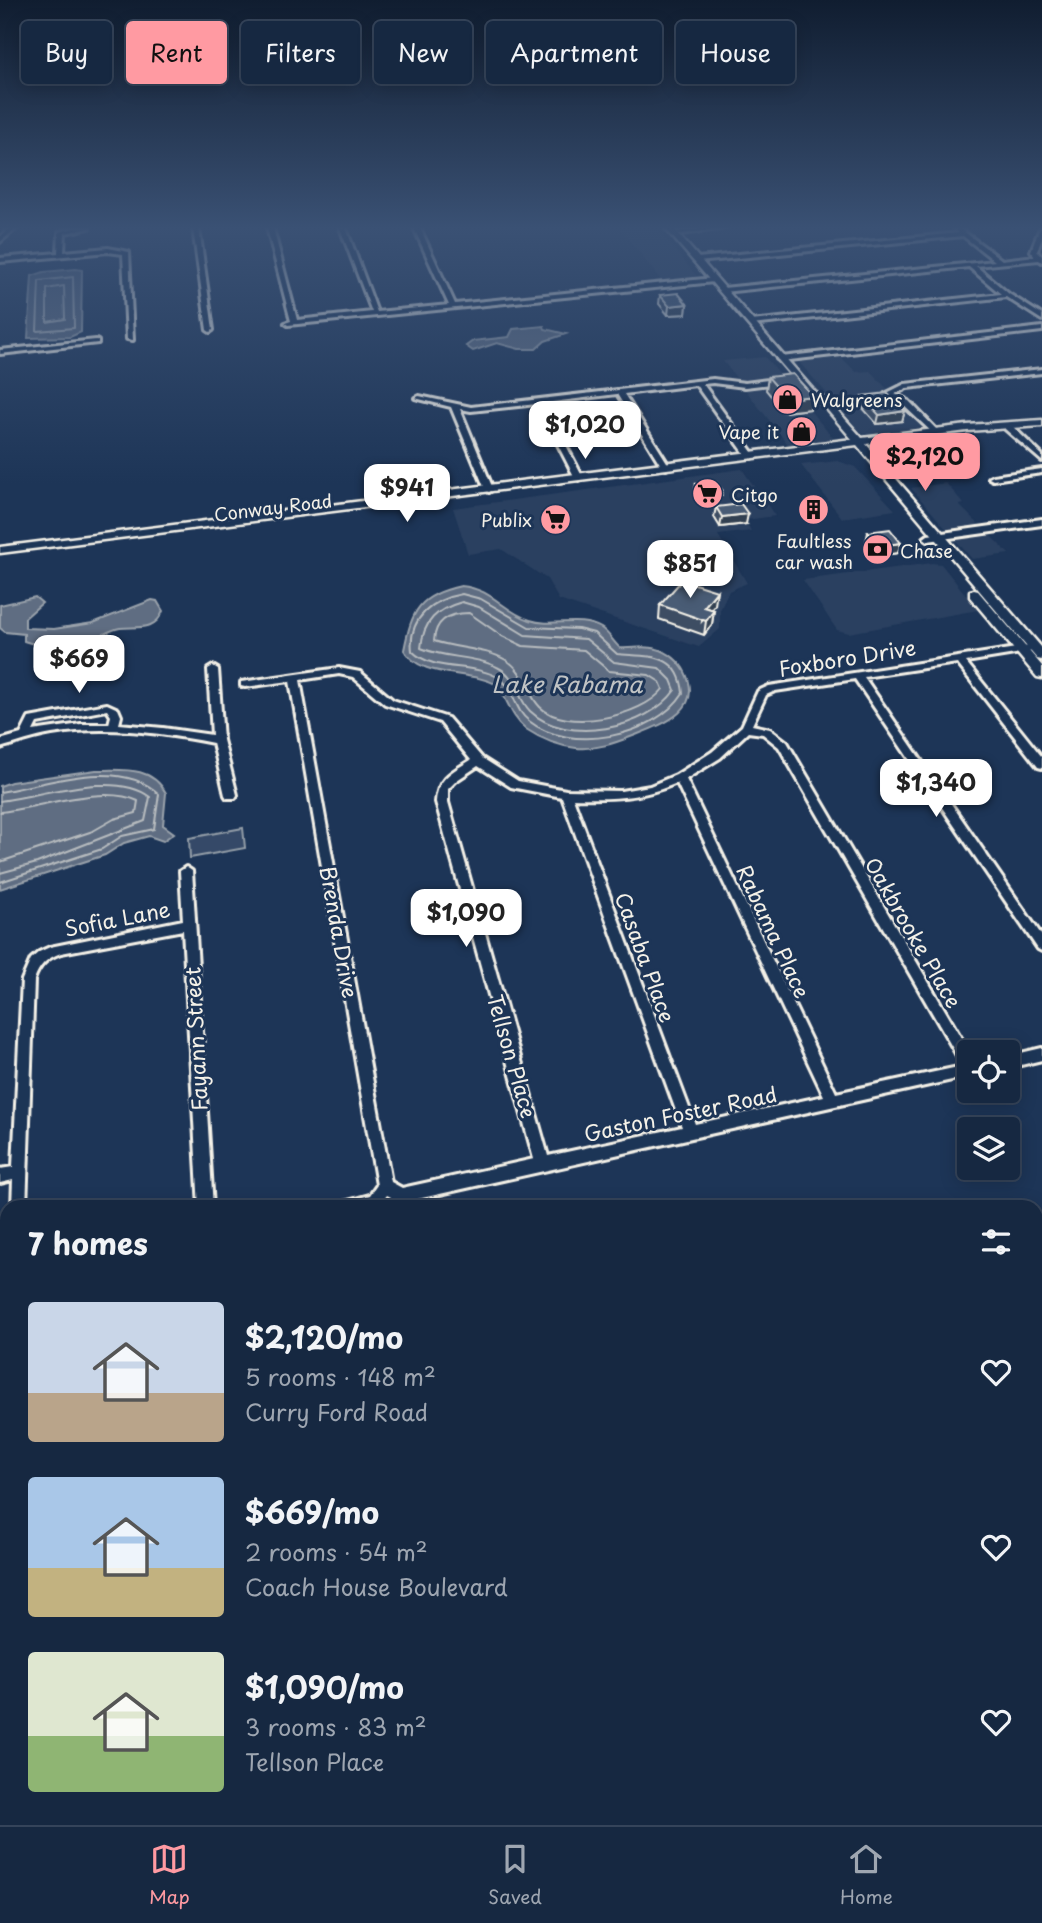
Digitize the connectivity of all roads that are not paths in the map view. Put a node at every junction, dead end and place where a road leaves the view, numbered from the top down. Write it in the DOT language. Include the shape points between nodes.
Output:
graph roads {
  1 [pos="130,313"];
  2 [pos="209,313"];
  3 [pos="289,313"];
  4 [pos="372,313"];
  5 [pos="743,313"];
  6 [pos="841,313"];
  7 [pos="751,323"];
  8 [pos="1042,329"];
  9 [pos="211,330"];
  10 [pos="131,339"];
  11 [pos="96,342"];
  12 [pos="0,352"];
  13 [pos="781,359"];
  14 [pos="1042,371"];
  15 [pos="799,379"];
  16 [pos="698,383"];
  17 [pos="619,392"];
  18 [pos="419,398"];
  19 [pos="539,401"];
  20 [pos="455,407"];
  21 [pos="1042,423"];
  22 [pos="1008,427"];
  23 [pos="934,432"];
  24 [pos="858,447"];
  25 [pos="751,456"];
  26 [pos="1042,459"];
  27 [pos="666,467"];
  28 [pos="1042,471"];
  29 [pos="993,478"];
  30 [pos="581,482"];
  31 [pos="489,489"];
  32 [pos="433,496"];
  33 [pos="388,510"];
  34 [pos="274,520"];
  35 [pos="1042,522"];
  36 [pos="934,537"];
  37 [pos="0,550"];
  38 [pos="0,559"];
  39 [pos="1033,651"];
  40 [pos="959,659"];
  41 [pos="213,669"];
  42 [pos="857,674"];
  43 [pos="1042,674"];
  44 [pos="295,677"];
  45 [pos="244,684"];
  46 [pos="113,727"];
  47 [pos="746,728"];
  48 [pos="26,735"];
  49 [pos="218,740"];
  50 [pos="0,744"];
  51 [pos="478,761"];
  52 [pos="1042,764"];
  53 [pos="680,778"];
  54 [pos="566,794"];
  55 [pos="231,795"];
  56 [pos="186,871"];
  57 [pos="188,924"];
  58 [pos="1042,946"];
  59 [pos="957,1046"];
  60 [pos="1042,1054"];
  61 [pos="1020,1059"];
  62 [pos="957,1071"];
  63 [pos="833,1101"];
  64 [pos="691,1132"];
  65 [pos="543,1164"];
  66 [pos="20,1172"];
  67 [pos="0,1176"];
  68 [pos="19,1200"];
  69 [pos="205,1200"];
  70 [pos="387,1200"];
  1 -- 10 [label="street"];
  2 -- 9 [label="street"];
  3 -- 4 [label="street" via="291,321"];
  5 -- 7 [label="main road"];
  6 -- 7 [label="street"];
  7 -- 13 [label="main road"];
  8 -- 13 [label="street"];
  11 -- 12 [label="street"];
  13 -- 15 [label="main road"];
  14 -- 23 [label="street" via="892,391"];
  15 -- 16 [label="street" via="745,385"];
  15 -- 24 [label="main road" via="813,394 816,405"];
  16 -- 17 [label="street"];
  16 -- 25 [label="street"];
  17 -- 19 [label="street"];
  17 -- 27 [label="street"];
  18 -- 20 [label="street"];
  19 -- 20 [label="street"];
  19 -- 30 [label="street"];
  20 -- 31 [label="street"];
  21 -- 22 [label="main road, Conway Road"];
  22 -- 23 [label="main road, Conway Road"];
  22 -- 24 [label="main road, Conway Road" via="974,436"];
  22 -- 26 [label="street"];
  23 -- 24 [label="main road, Conway Road"];
  24 -- 25 [label="main road, Conway Road"];
  24 -- 30 [label="main road, Conway Road"];
  24 -- 36 [label="main road"];
  25 -- 27 [label="main road, Conway Road"];
  27 -- 30 [label="main road, Conway Road"];
  28 -- 29 [label="street"];
  30 -- 31 [label="main road, Conway Road"];
  30 -- 33 [label="main road, Conway Road"];
  31 -- 32 [label="main road, Conway Road"];
  32 -- 33 [label="main road"];
  32 -- 34 [label="main road, Conway Road"];
  33 -- 34 [label="main road, Conway Road"];
  34 -- 37 [label="main road, Conway Road"];
  34 -- 38 [label="main road, Conway Road"];
  35 -- 36 [label="street"];
  36 -- 39 [label="main road"];
  39 -- 40 [label="street, Foxboro Drive"];
  39 -- 43 [label="main road"];
  40 -- 42 [label="street, Foxboro Drive"];
  40 -- 52 [label="street"];
  41 -- 49 [label="street"];
  42 -- 47 [label="street, Foxboro Drive" via="762,693"];
  42 -- 58 [label="street"];
  44 -- 45 [label="street, Foxboro Drive"];
  44 -- 51 [label="street, Foxboro Drive" via="339,671 356,674 388,702 444,720"];
  44 -- 70 [label="street, Brenda Drive"];
  46 -- 48 [label="street"];
  46 -- 48 [label="street" via="116,716 107,707 33,720"];
  46 -- 49 [label="street"];
  47 -- 53 [label="street, Foxboro Drive"];
  47 -- 59 [label="street, Oakbrooke Place" via="766,731 783,745"];
  48 -- 50 [label="street"];
  49 -- 55 [label="street"];
  51 -- 54 [label="street, Foxboro Drive" via="515,784"];
  51 -- 65 [label="street, Tellson Place" via="443,788 442,802"];
  53 -- 54 [label="street, Foxboro Drive" via="621,795"];
  53 -- 63 [label="street, Rabama Place"];
  54 -- 64 [label="street, Casaba Place"];
  56 -- 57 [label="street, Fayann Street"];
  57 -- 66 [label="street, Sofia Lane" via="46,953 32,964"];
  57 -- 69 [label="street, Fayann Street"];
  60 -- 61 [label="street"];
  62 -- 63 [label="street, Gaston Foster Road"];
  63 -- 64 [label="street, Gaston Foster Road"];
  64 -- 65 [label="street, Gaston Foster Road"];
  65 -- 70 [label="street, Gaston Foster Road"];
  66 -- 67 [label="street"];
  66 -- 68 [label="street"];
}
